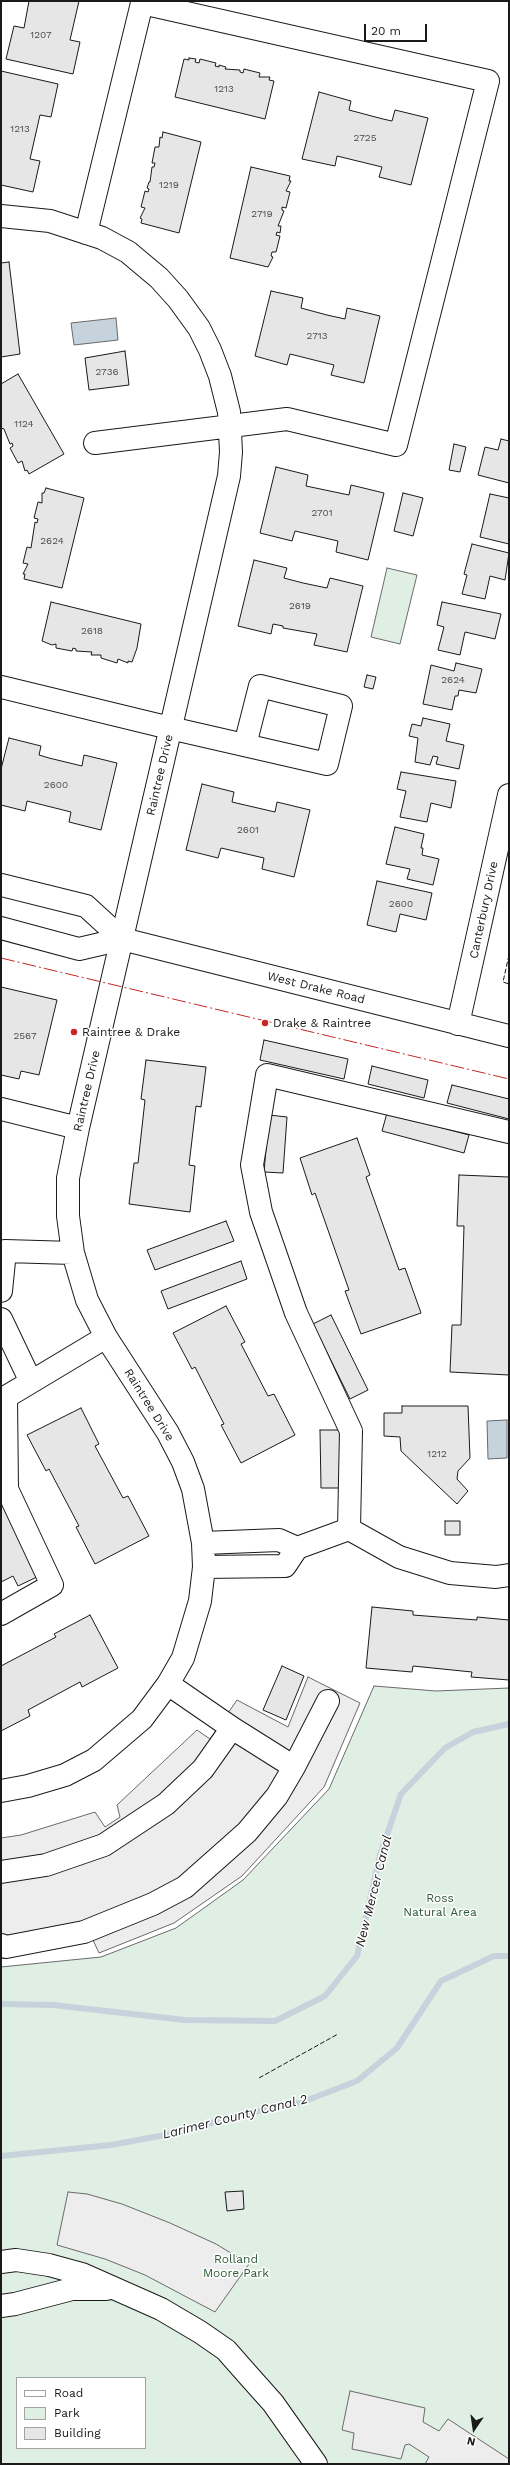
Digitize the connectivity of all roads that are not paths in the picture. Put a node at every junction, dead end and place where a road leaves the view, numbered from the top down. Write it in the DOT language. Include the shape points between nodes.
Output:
graph roads {
  1 [pos="1,216"];
  2 [pos="86,232"];
  3 [pos="230,426"];
  4 [pos="95,443"];
  5 [pos="1,687"];
  6 [pos="170,728"];
  7 [pos="245,745"];
  8 [pos="508,802"];
  9 [pos="1,885"];
  10 [pos="1,928"];
  11 [pos="122,939"];
  12 [pos="458,1024"];
  13 [pos="509,1036"];
  14 [pos="1,1109"];
  15 [pos="78,1128"];
  16 [pos="509,1132"];
  17 [pos="73,1253"];
  18 [pos="1,1291"];
  19 [pos="1,1319"];
  20 [pos="106,1337"];
  21 [pos="31,1382"];
  22 [pos="350,1529"];
  23 [pos="203,1544"];
  24 [pos="297,1548"];
  25 [pos="204,1567"];
  26 [pos="509,1575"];
  27 [pos="1,1614"];
  28 [pos="168,1684"];
  29 [pos="328,1701"];
  30 [pos="232,1728"];
  31 [pos="294,1767"];
  32 [pos="1,1791"];
  33 [pos="1,1872"];
  34 [pos="1,1945"];
  35 [pos="1,2262"];
  36 [pos="116,2289"];
  37 [pos="1,2306"];
  38 [pos="316,2464"];
  1 -- 2 [label="street, Raintree Drive" via="64,225"];
  2 -- 3 [label="street, Raintree Drive" via="128,252 159,278 178,299 199,328 210,350 220,376"];
  2 -- 3 [label="street" via="142,3 488,81 396,445 287,420"];
  3 -- 4 [label="street"];
  3 -- 6 [label="street, Raintree Drive" via="229,476"];
  5 -- 6 [label="street"];
  6 -- 7 [label="street"];
  6 -- 11 [label="street, Raintree Drive"];
  7 -- 7 [label="street" via="260,686 341,706 327,764"];
  8 -- 12 [label="street, Canterbury Drive"];
  9 -- 11 [label="street, West Drake Road" via="86,906"];
  10 -- 11 [label="street, West Drake Road" via="79,949"];
  11 -- 12 [label="street, West Drake Road"];
  11 -- 15 [label="street, Raintree Drive"];
  12 -- 13 [label="street, West Drake Road"];
  14 -- 15 [label="street"];
  15 -- 17 [label="street, Raintree Drive" via="68,1178 68,1216"];
  16 -- 22 [label="street" via="267,1075 252,1166 261,1212 296,1313 351,1430"];
  17 -- 18 [label="street" via="5,1250"];
  17 -- 20 [label="street, Raintree Drive" via="87,1300"];
  19 -- 21 [label="street"];
  20 -- 21 [label="street"];
  20 -- 23 [label="street, Raintree Drive" via="183,1462 193,1489"];
  21 -- 27 [label="street" via="6,1397 7,1489 52,1585"];
  22 -- 24 [label="street"];
  22 -- 26 [label="street" via="399,1557 450,1573 496,1577"];
  23 -- 24 [label="street" via="279,1540"];
  23 -- 25 [label="street, Raintree Drive"];
  24 -- 25 [label="street" via="285,1566"];
  25 -- 28 [label="street, Raintree Drive" via="200,1601 192,1633 183,1658"];
  28 -- 30 [label="street"];
  28 -- 32 [label="street, Raintree Drive" via="142,1719 94,1760 64,1775"];
  29 -- 31 [label="street"];
  30 -- 31 [label="street"];
  30 -- 33 [label="street" via="204,1769 166,1804 104,1845 46,1865"];
  31 -- 34 [label="street" via="277,1796 247,1832 185,1887 119,1920 84,1932 6,1947"];
  35 -- 36 [label="street" via="16,2260 49,2266 82,2274"];
  36 -- 37 [label="street" via="72,2289"];
  36 -- 38 [label="street" via="161,2309 226,2350 273,2403"];
}
